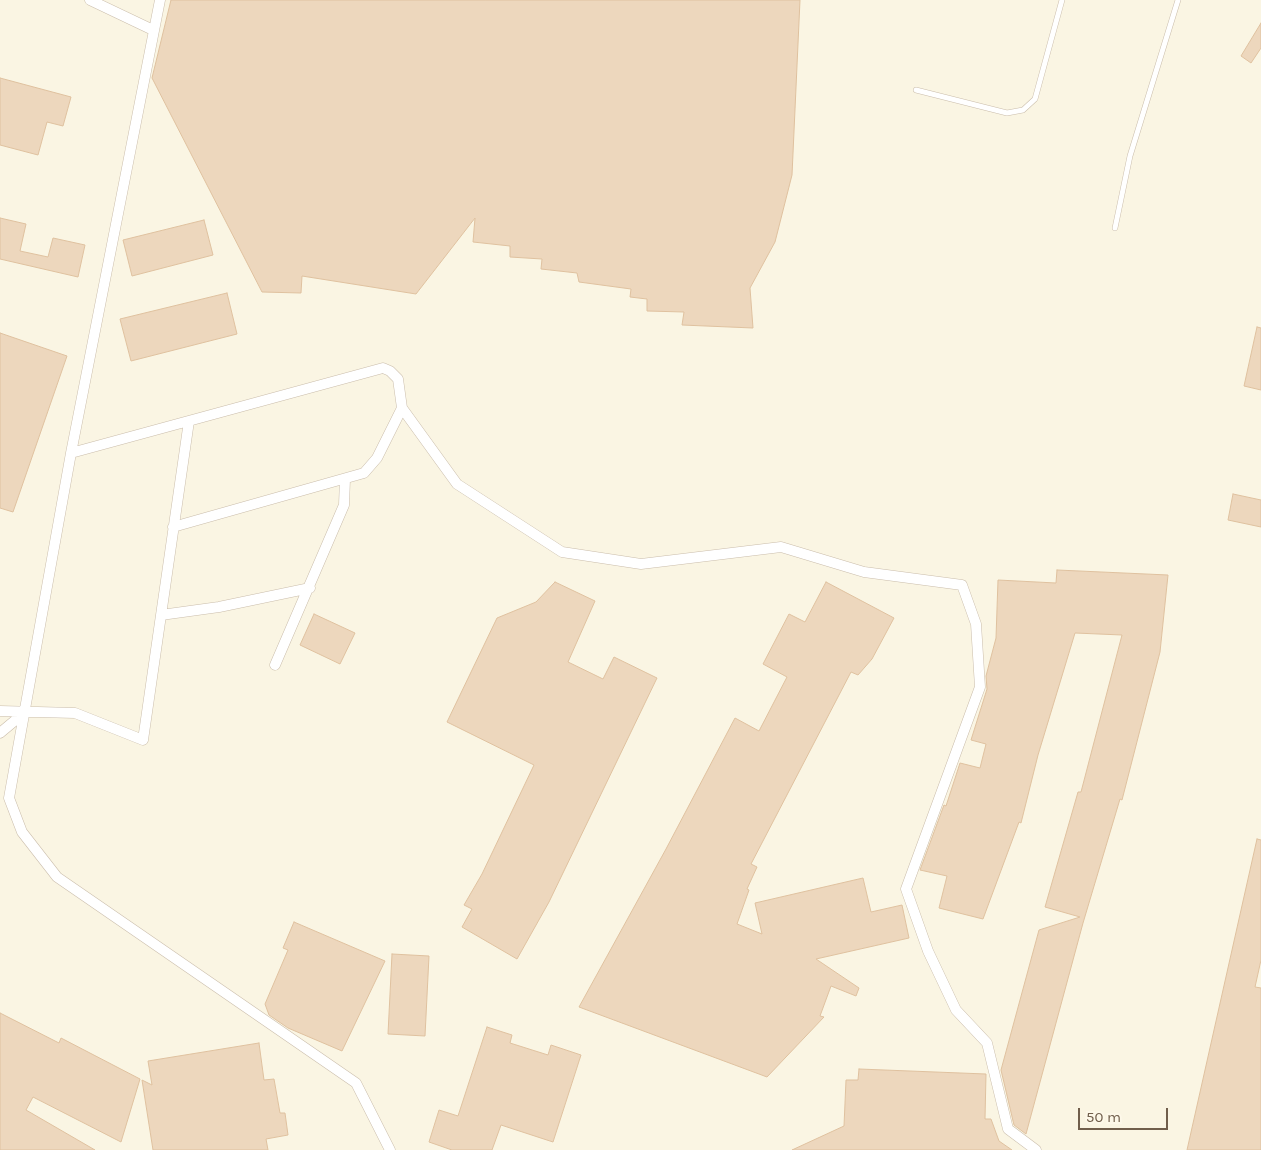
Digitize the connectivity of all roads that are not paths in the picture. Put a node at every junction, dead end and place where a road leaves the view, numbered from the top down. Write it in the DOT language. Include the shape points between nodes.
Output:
graph roads {
  1 [pos="90,0"];
  2 [pos="160,0"];
  3 [pos="1062,0"];
  4 [pos="1178,0"];
  5 [pos="153,30"];
  6 [pos="916,90"];
  7 [pos="1115,228"];
  8 [pos="402,408"];
  9 [pos="189,421"];
  10 [pos="71,453"];
  11 [pos="345,479"];
  12 [pos="174,527"];
  13 [pos="310,588"];
  14 [pos="161,615"];
  15 [pos="275,665"];
  16 [pos="0,711"];
  17 [pos="24,712"];
  18 [pos="0,733"];
  19 [pos="390,1150"];
  20 [pos="1036,1150"];
  1 -- 5 [label="street"];
  2 -- 5 [label="street"];
  3 -- 6 [label="lane" via="1035,99 1023,110 1007,113"];
  4 -- 7 [label="lane" via="1130,156"];
  5 -- 10 [label="street"];
  8 -- 9 [label="street" via="398,379 383,368"];
  8 -- 11 [label="street" via="374,464 364,473"];
  8 -- 20 [label="street" via="457,484 562,552 641,564 782,547 864,572 962,585 976,624 980,687 906,889 928,951 956,1010 987,1043 1008,1129"];
  9 -- 10 [label="street"];
  9 -- 12 [label="street"];
  10 -- 17 [label="street"];
  11 -- 12 [label="street"];
  11 -- 13 [label="street" via="344,505"];
  12 -- 14 [label="street"];
  13 -- 14 [label="street"];
  13 -- 15 [label="street"];
  14 -- 17 [label="street" via="143,740 75,713"];
  16 -- 17 [label="street"];
  17 -- 18 [label="street"];
  17 -- 19 [label="street" via="9,798 22,832 57,877 356,1083"];
}
